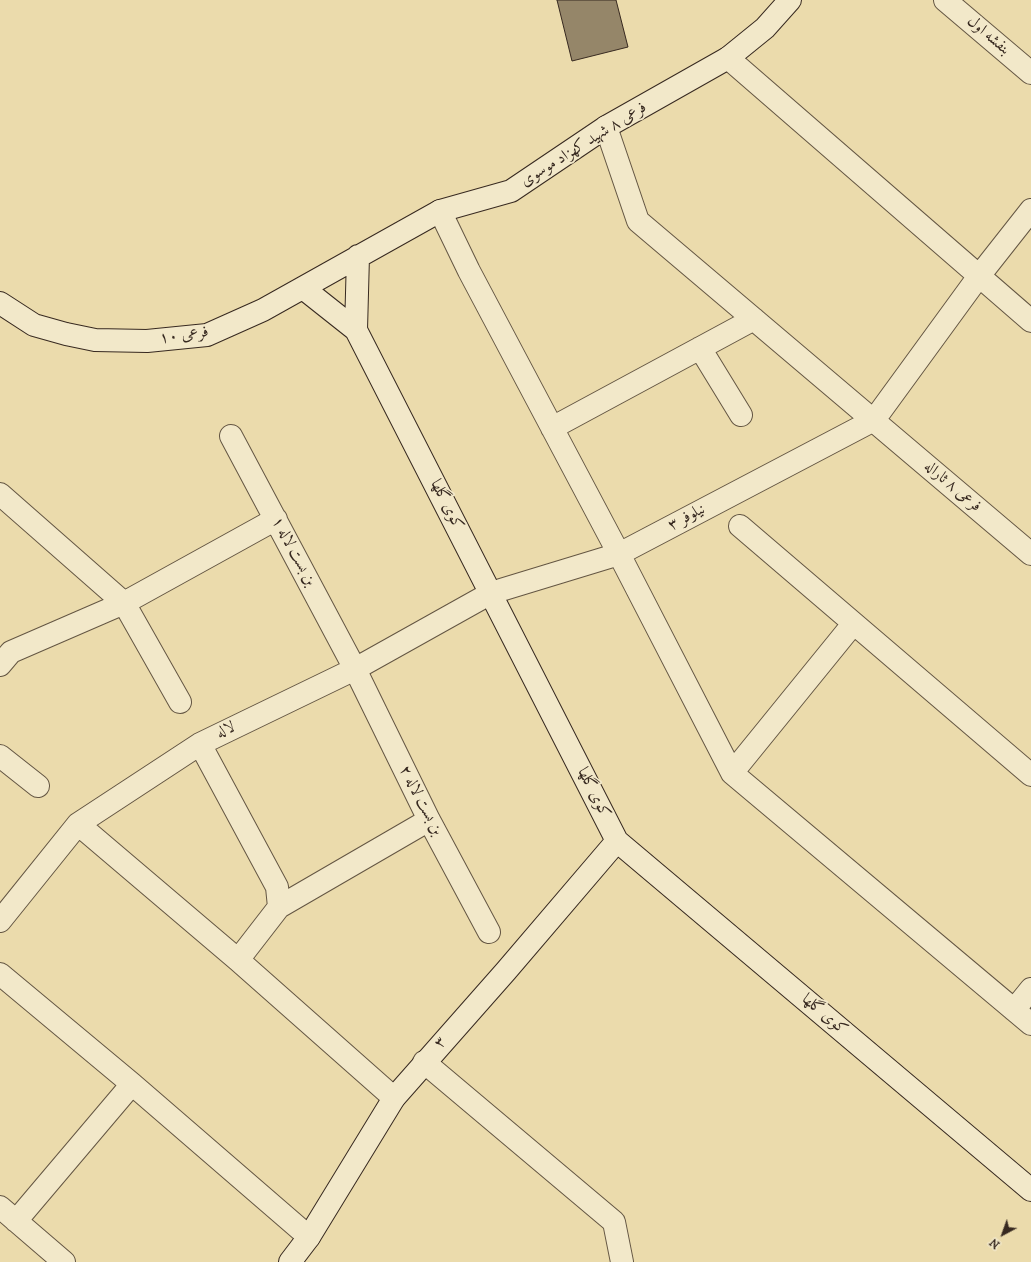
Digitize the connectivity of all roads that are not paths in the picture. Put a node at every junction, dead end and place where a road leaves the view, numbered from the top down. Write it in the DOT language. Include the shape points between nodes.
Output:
graph roads {
  1 [pos="790,0"];
  2 [pos="945,0"];
  3 [pos="728,58"];
  4 [pos="1031,73"];
  5 [pos="606,127"];
  6 [pos="1031,210"];
  7 [pos="440,211"];
  8 [pos="358,256"];
  9 [pos="979,276"];
  10 [pos="303,288"];
  11 [pos="0,303"];
  12 [pos="754,319"];
  13 [pos="1031,321"];
  14 [pos="356,330"];
  15 [pos="700,348"];
  16 [pos="741,415"];
  17 [pos="874,420"];
  18 [pos="552,428"];
  19 [pos="231,436"];
  20 [pos="0,494"];
  21 [pos="276,519"];
  22 [pos="740,526"];
  23 [pos="619,554"];
  24 [pos="1031,554"];
  25 [pos="491,593"];
  26 [pos="124,602"];
  27 [pos="853,624"];
  28 [pos="0,664"];
  29 [pos="355,669"];
  30 [pos="180,702"];
  31 [pos="200,744"];
  32 [pos="0,756"];
  33 [pos="732,773"];
  34 [pos="1031,775"];
  35 [pos="38,786"];
  36 [pos="429,820"];
  37 [pos="78,824"];
  38 [pos="617,841"];
  39 [pos="279,907"];
  40 [pos="0,921"];
  41 [pos="489,932"];
  42 [pos="238,960"];
  43 [pos="0,974"];
  44 [pos="1031,989"];
  45 [pos="1014,1010"];
  46 [pos="1031,1024"];
  47 [pos="424,1062"];
  48 [pos="132,1084"];
  49 [pos="394,1098"];
  50 [pos="1031,1190"];
  51 [pos="8,1214"];
  52 [pos="309,1237"];
  53 [pos="64,1262"];
  54 [pos="290,1262"];
  55 [pos="622,1262"];
  1 -- 3 [label="street, فرعی ۸ شهید کهزاد موسوی" via="765,28"];
  2 -- 4 [label="street, بنفشه اول"];
  3 -- 5 [label="street, فرعی ۸ شهید کهزاد موسوی"];
  3 -- 9 [label="street"];
  5 -- 7 [label="street, فرعی ۸ شهید کهزاد موسوی" via="511,191"];
  5 -- 12 [label="street, فرعی ۸ ثاراله" via="638,220"];
  6 -- 9 [label="street"];
  7 -- 8 [label="street, فرعی ۸ شهید کهزاد موسوی"];
  7 -- 18 [label="street"];
  8 -- 10 [label="street, فرعی ۱۰"];
  8 -- 14 [label="street, کوی گلها"];
  9 -- 13 [label="street"];
  9 -- 17 [label="street"];
  10 -- 11 [label="street, فرعی ۱۰" via="263,310 207,335 146,341 95,340 66,334 34,325"];
  10 -- 14 [label="street"];
  12 -- 15 [label="street"];
  12 -- 17 [label="street, فرعی ۸ ثاراله"];
  14 -- 25 [label="street, کوی گلها"];
  15 -- 16 [label="street"];
  15 -- 18 [label="street"];
  17 -- 23 [label="street, نیلوفر ۳"];
  17 -- 24 [label="street, فرعی ۸ ثاراله"];
  18 -- 23 [label="street"];
  19 -- 21 [label="street, بن بست لاله ۱"];
  20 -- 26 [label="street"];
  21 -- 26 [label="street"];
  21 -- 29 [label="street, بن بست لاله ۱"];
  22 -- 27 [label="street"];
  23 -- 25 [label="street, نیلوفر ۳"];
  23 -- 33 [label="street"];
  25 -- 29 [label="street, لاله"];
  25 -- 38 [label="street, کوی گلها"];
  26 -- 28 [label="street" via="11,652"];
  26 -- 30 [label="street"];
  27 -- 33 [label="street"];
  27 -- 34 [label="street"];
  29 -- 31 [label="street, لاله"];
  29 -- 36 [label="street, بن بست لاله ۲"];
  31 -- 37 [label="street, لاله"];
  31 -- 39 [label="street" via="277,887"];
  32 -- 35 [label="street"];
  33 -- 45 [label="street"];
  36 -- 39 [label="street"];
  36 -- 41 [label="street, بن بست لاله ۲"];
  37 -- 40 [label="street, لاله"];
  37 -- 42 [label="street"];
  38 -- 47 [label="street, ۳"];
  38 -- 50 [label="street, کوی گلها"];
  39 -- 42 [label="street"];
  42 -- 49 [label="street"];
  43 -- 48 [label="street"];
  44 -- 45 [label="street"];
  45 -- 46 [label="street"];
  47 -- 49 [label="street, ۳"];
  47 -- 55 [label="street" via="614,1222"];
  48 -- 51 [label="street"];
  48 -- 52 [label="street"];
  49 -- 52 [label="street, ۳"];
  51 -- 53 [label="street"];
  52 -- 54 [label="street, ۳"];
}
